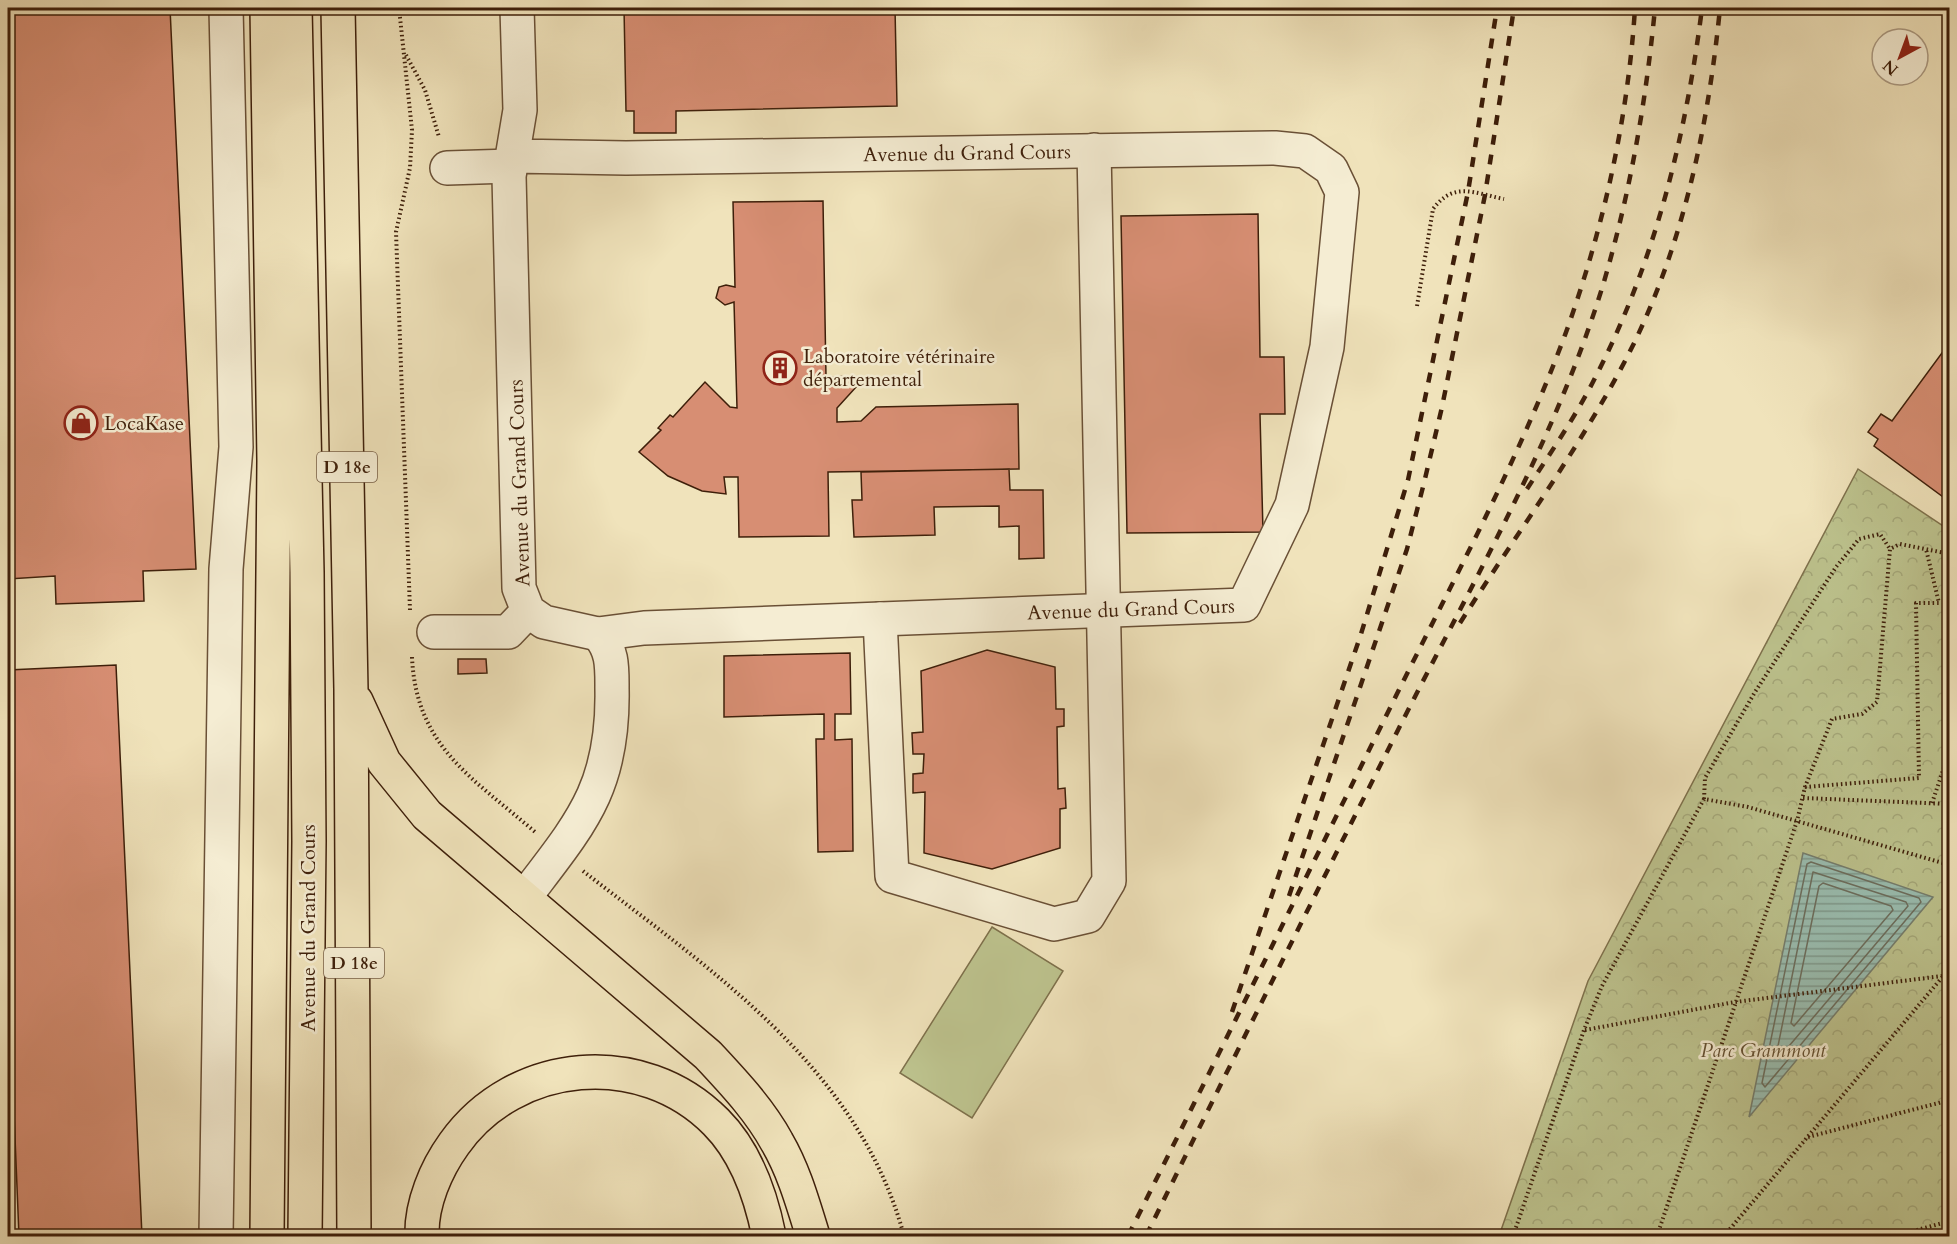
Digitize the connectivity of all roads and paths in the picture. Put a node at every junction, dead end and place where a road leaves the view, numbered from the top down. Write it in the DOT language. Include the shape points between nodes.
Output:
graph roads {
  1 [pos="226,8"];
  2 [pos="267,8"];
  3 [pos="295,8"];
  4 [pos="338,8"];
  5 [pos="399,8"];
  6 [pos="517,8"];
  7 [pos="404,52"];
  8 [pos="1094,150"];
  9 [pos="512,161"];
  10 [pos="447,168"];
  11 [pos="1504,199"];
  12 [pos="1417,306"];
  13 [pos="1890,549"];
  14 [pos="1926,549"];
  15 [pos="1950,554"];
  16 [pos="1102,610"];
  17 [pos="528,611"];
  18 [pos="880,619"];
  19 [pos="419,630"];
  20 [pos="598,634"];
  21 [pos="351,690"];
  22 [pos="1950,750"];
  23 [pos="1805,787"];
  24 [pos="1803,798"];
  25 [pos="1704,799"];
  26 [pos="1932,803"];
  27 [pos="1950,804"];
  28 [pos="1797,821"];
  29 [pos="536,832"];
  30 [pos="1950,865"];
  31 [pos="577,866"];
  32 [pos="524,898"];
  33 [pos="1950,968"];
  34 [pos="1950,975"];
  35 [pos="1942,977"];
  36 [pos="1735,1002"];
  37 [pos="1584,1030"];
  38 [pos="1950,1100"];
  39 [pos="1807,1138"];
  40 [pos="267,1221"];
  41 [pos="1950,1221"];
  42 [pos="216,1236"];
  43 [pos="305,1236"];
  44 [pos="354,1236"];
  45 [pos="422,1236"];
  46 [pos="769,1236"];
  47 [pos="813,1236"];
  48 [pos="903,1236"];
  49 [pos="1513,1236"];
  50 [pos="1657,1236"];
  51 [pos="1724,1236"];
  52 [pos="1895,1236"];
  1 -- 42 [label="street" via="236,447 226,569"];
  2 -- 40 [label="main road" via="274,461"];
  3 -- 43 [label="main road, Avenue du Grand Cours / D 18e" via="307,595"];
  4 -- 21 [label="main road, D 18e"];
  5 -- 7 [label="path"];
  6 -- 9 [label="street, Avenue du Grand Cours" via="520,111"];
  7 -- 10 [label="path" via="425,90"];
  7 -- 19 [label="path" via="412,130 410,168 396,232"];
  8 -- 9 [label="street, Avenue du Grand Cours"];
  8 -- 16 [label="street"];
  8 -- 16 [label="street, Avenue du Grand Cours" via="1305,151 1331,169 1342,192 1327,346 1292,505 1244,605"];
  9 -- 10 [label="street"];
  9 -- 17 [label="street, Avenue du Grand Cours" via="509,176 519,588"];
  11 -- 12 [label="path" via="1452,191 1442,197 1433,209"];
  13 -- 14 [label="path" via="1900,544"];
  13 -- 23 [label="path" via="1876,702 1862,714 1832,719"];
  13 -- 25 [label="path" via="1880,534 1859,539 1836,567 1705,778"];
  14 -- 15 [label="path"];
  14 -- 23 [label="path" via="1939,603 1916,603 1919,778"];
  16 -- 18 [label="street, Avenue du Grand Cours"];
  16 -- 18 [label="street" via="1109,881 1088,916 1054,924 892,876"];
  17 -- 19 [label="street" via="508,632"];
  17 -- 20 [label="street, Avenue du Grand Cours" via="544,622"];
  18 -- 20 [label="street, Avenue du Grand Cours" via="644,628"];
  19 -- 29 [label="path" via="413,682 418,705 439,745"];
  20 -- 32 [label="street" via="608,645 612,674 612,730 605,768 583,820"];
  21 -- 32 [label="main road" via="384,762 409,794 427,815"];
  21 -- 44 [label="main road, D 18e"];
  22 -- 26 [label="path"];
  23 -- 24 [label="path"];
  24 -- 26 [label="path"];
  24 -- 28 [label="path"];
  25 -- 28 [label="path"];
  25 -- 37 [label="path" via="1602,986"];
  26 -- 27 [label="path"];
  28 -- 30 [label="path"];
  28 -- 36 [label="path"];
  31 -- 48 [label="path" via="710,969 771,1022 830,1088 875,1157"];
  32 -- 47 [label="main road" via="708,1055 747,1099 777,1142 799,1189"];
  33 -- 35 [label="path"];
  34 -- 35 [label="path"];
  35 -- 36 [label="path"];
  35 -- 39 [label="path"];
  36 -- 37 [label="path"];
  36 -- 50 [label="path"];
  37 -- 49 [label="path"];
  38 -- 39 [label="path"];
  39 -- 51 [label="path"];
  41 -- 52 [label="path"];
  45 -- 46 [label="main road" via="438,1165 480,1113 537,1081 596,1071 637,1076 662,1084 693,1102 718,1124 750,1174"];
}
